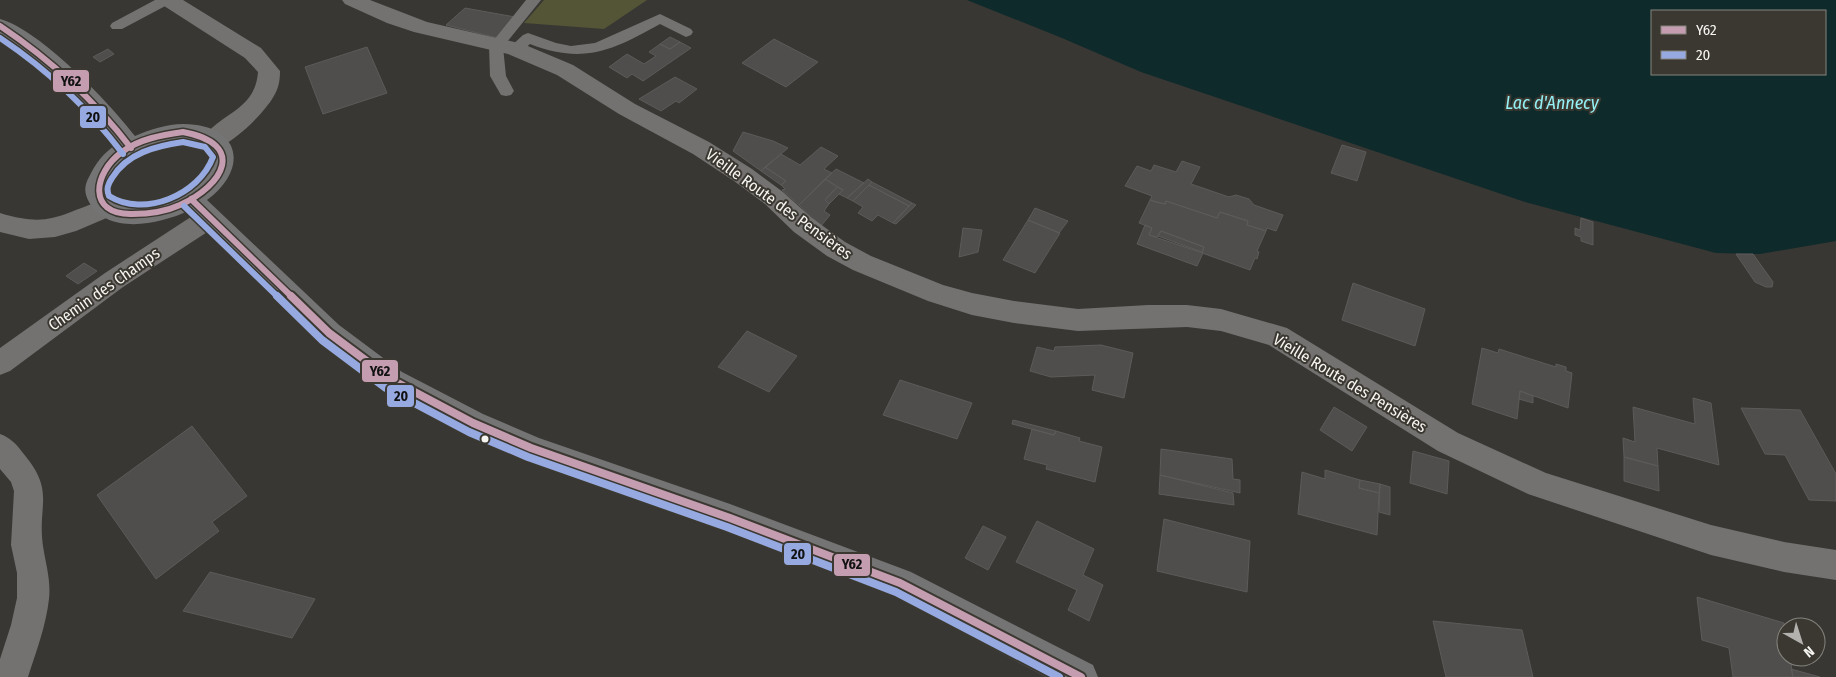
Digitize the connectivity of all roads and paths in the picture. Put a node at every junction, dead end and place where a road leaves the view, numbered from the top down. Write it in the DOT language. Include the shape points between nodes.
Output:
graph roads {
  1 [pos="167,0"];
  2 [pos="352,0"];
  3 [pos="534,0"];
  4 [pos="0,26"];
  5 [pos="118,26"];
  6 [pos="686,32"];
  7 [pos="506,48"];
  8 [pos="506,91"];
  9 [pos="214,140"];
  10 [pos="131,148"];
  11 [pos="107,208"];
  12 [pos="200,208"];
  13 [pos="0,222"];
  14 [pos="0,364"];
  15 [pos="0,447"];
  16 [pos="1836,565"];
  17 [pos="10,677"];
  18 [pos="1081,677"];
  1 -- 5 [label="lane"];
  1 -- 9 [label="street" via="252,53 270,71 268,88 262,98"];
  2 -- 7 [label="street, Vieille Route des Pensières" via="415,25"];
  3 -- 7 [label="lane"];
  4 -- 10 [label="main road" via="33,48 68,79 111,120"];
  6 -- 7 [label="lane" via="660,18 610,45 586,50 559,49 528,38"];
  7 -- 8 [label="lane" via="498,76"];
  7 -- 16 [label="street, Vieille Route des Pensières" via="565,70 627,109 701,148 743,174 836,248 902,281 972,304 1014,312 1078,320 1187,316 1221,320 1277,336 1448,442 1539,484 1711,540"];
  9 -- 10 [label="main road" via="199,133 176,133 150,139"];
  9 -- 12 [label="main road" via="224,153 223,162 208,186"];
  10 -- 11 [label="main road" via="109,165 99,180 98,198"];
  11 -- 12 [label="main road" via="141,214 170,208"];
  11 -- 13 [label="street" via="45,230 21,230"];
  12 -- 14 [label="street, Chemin des Champs" via="114,280"];
  12 -- 18 [label="main road" via="329,333 392,380 420,396 531,448 730,518 900,583"];
  15 -- 17 [label="street" via="23,475 29,491 27,545 33,573 28,625"];
}
